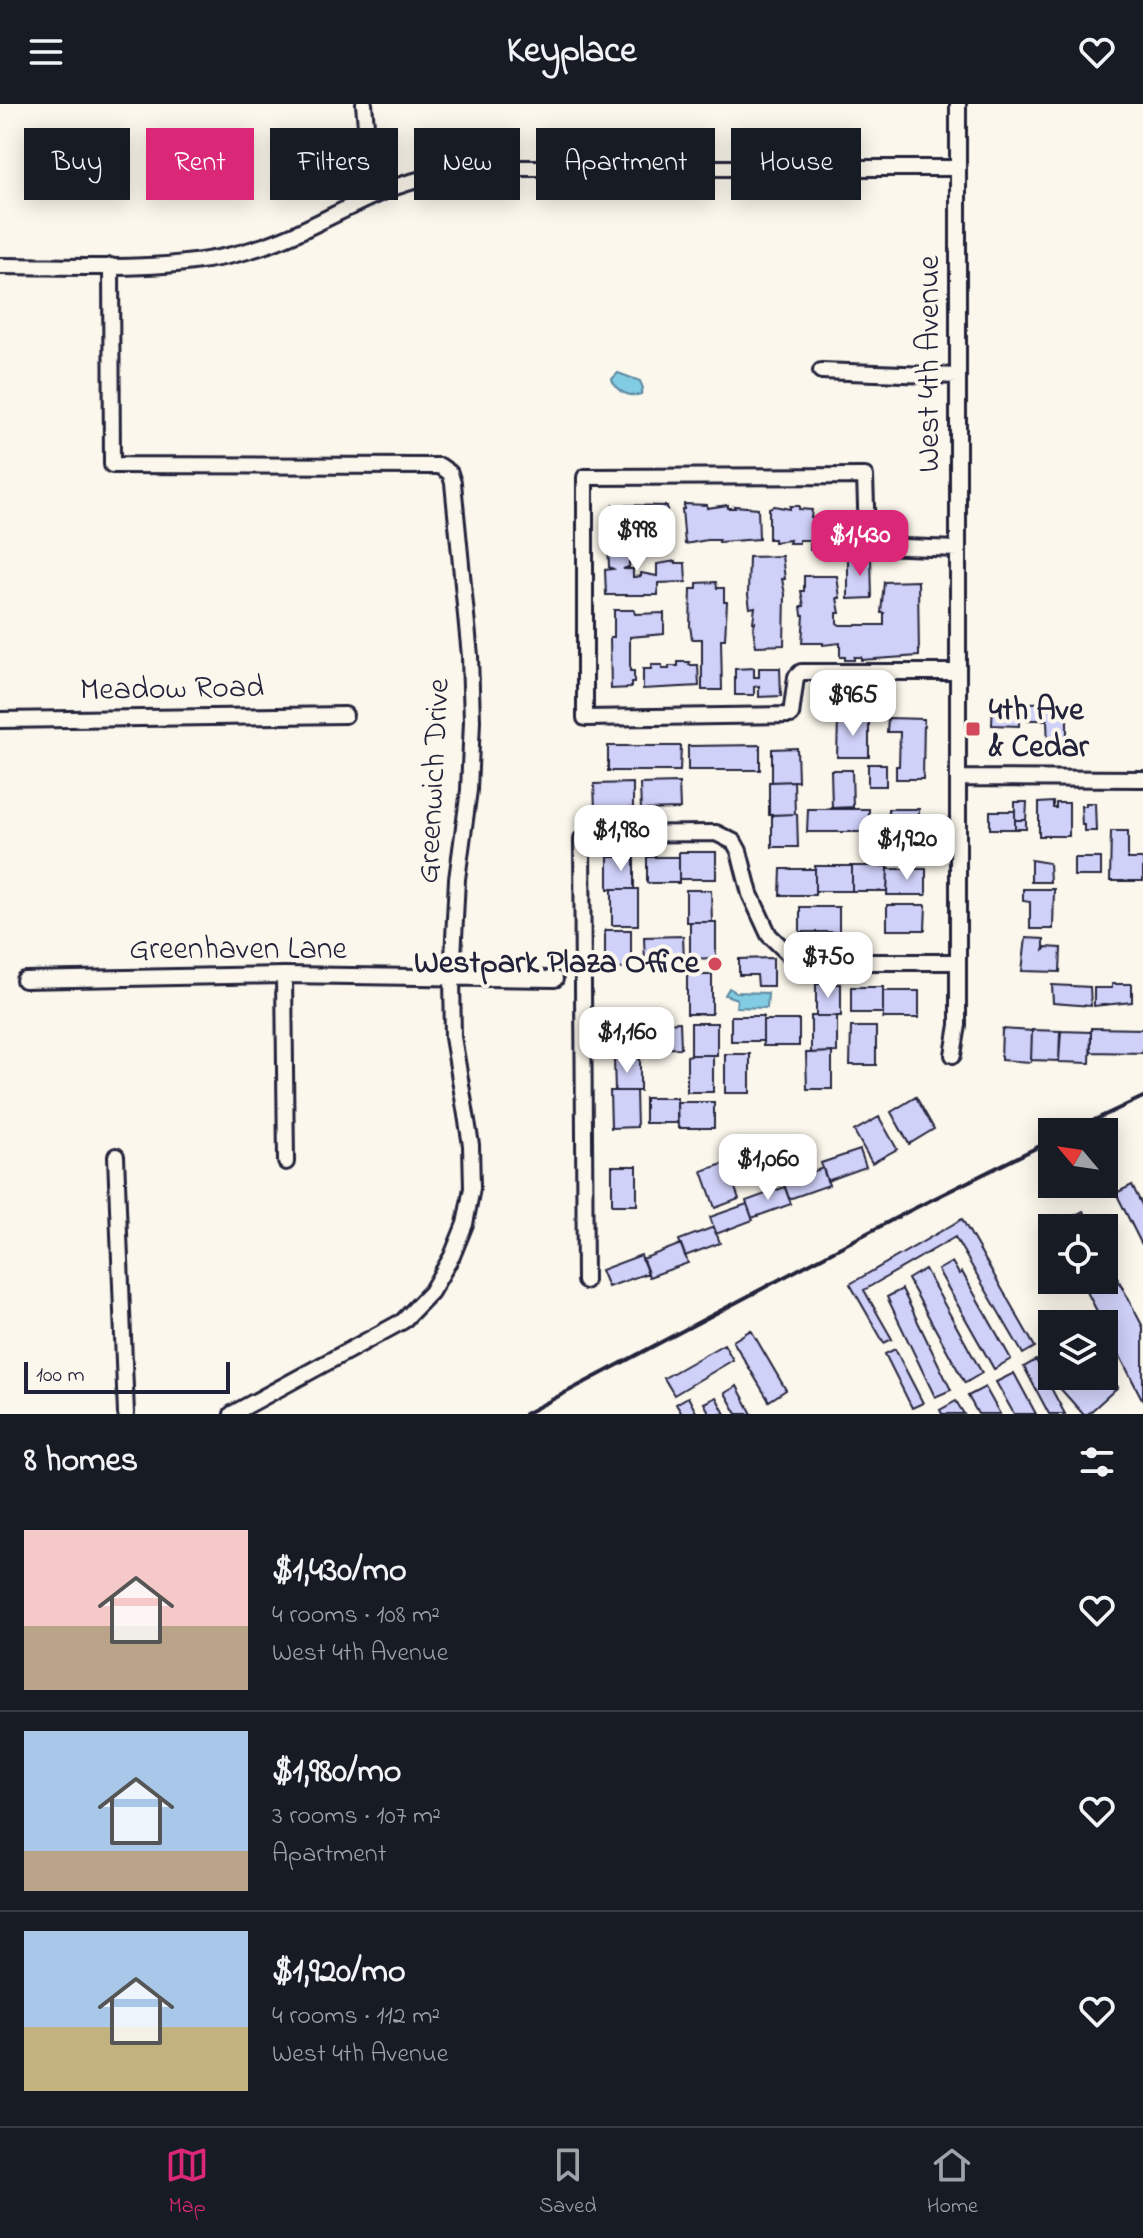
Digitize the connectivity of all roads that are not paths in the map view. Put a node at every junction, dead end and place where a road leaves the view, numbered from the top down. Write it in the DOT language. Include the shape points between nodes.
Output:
graph roads {
  1 [pos="364,104"];
  2 [pos="958,104"];
  3 [pos="366,128"];
  4 [pos="958,168"];
  5 [pos="398,187"];
  6 [pos="365,200"];
  7 [pos="0,266"];
  8 [pos="111,266"];
  9 [pos="821,371"];
  10 [pos="958,376"];
  11 [pos="958,549"];
  12 [pos="958,672"];
  13 [pos="345,715"];
  14 [pos="0,720"];
  15 [pos="958,778"];
  16 [pos="1143,779"];
  17 [pos="958,962"];
  18 [pos="284,975"];
  19 [pos="452,978"];
  20 [pos="555,979"];
  21 [pos="24,980"];
  22 [pos="953,1055"];
  23 [pos="116,1156"];
  24 [pos="286,1162"];
  25 [pos="585,1281"];
  26 [pos="126,1414"];
  27 [pos="232,1414"];
  1 -- 3 [label="street"];
  2 -- 4 [label="street, West 4th Avenue"];
  4 -- 5 [label="street" via="501,168 424,177"];
  4 -- 10 [label="street, West 4th Avenue"];
  6 -- 8 [label="street" via="257,249 199,261"];
  7 -- 8 [label="street"];
  8 -- 19 [label="street, Greenwich Drive" via="112,465 440,466 450,473 472,721"];
  9 -- 10 [label="street"];
  10 -- 11 [label="street, West 4th Avenue"];
  11 -- 12 [label="street, West 4th Avenue"];
  11 -- 12 [label="street" via="871,543 865,476 585,477 585,718 791,715 801,672"];
  12 -- 15 [label="street, West 4th Avenue"];
  13 -- 14 [label="street, Meadow Road"];
  15 -- 16 [label="street"];
  15 -- 17 [label="street, West 4th Avenue"];
  17 -- 22 [label="street, West 4th Avenue"];
  17 -- 25 [label="street" via="839,962 791,956 769,935 734,842 716,833 589,834 582,839"];
  18 -- 19 [label="street, Greenhaven Lane"];
  18 -- 21 [label="street, Greenhaven Lane"];
  18 -- 24 [label="street"];
  19 -- 20 [label="street, Greenhaven Lane"];
  19 -- 27 [label="street, Greenwich Drive" via="453,1037 471,1145 472,1188 452,1256 431,1292 403,1321"];
  23 -- 26 [label="street"];
}
